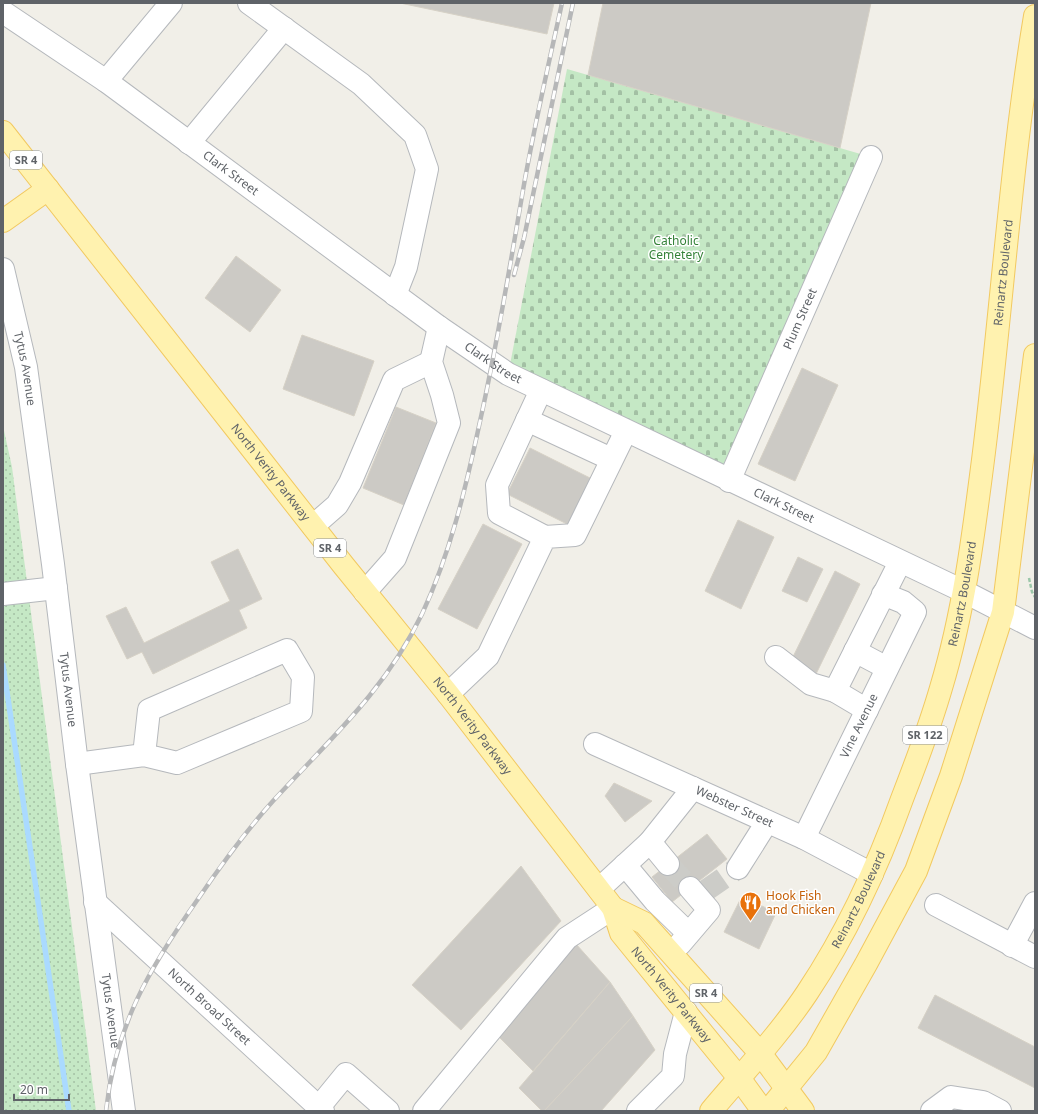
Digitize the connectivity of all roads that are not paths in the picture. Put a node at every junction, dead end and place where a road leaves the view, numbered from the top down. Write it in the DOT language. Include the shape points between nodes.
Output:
graph roads {
  1 [pos="171,3"];
  2 [pos="249,3"];
  3 [pos="3,12"];
  4 [pos="1035,16"];
  5 [pos="284,28"];
  6 [pos="106,81"];
  7 [pos="3,132"];
  8 [pos="189,143"];
  9 [pos="871,157"];
  10 [pos="48,189"];
  11 [pos="3,220"];
  12 [pos="3,269"];
  13 [pos="395,295"];
  14 [pos="439,327"];
  15 [pos="1035,356"];
  16 [pos="431,362"];
  17 [pos="541,390"];
  18 [pos="527,420"];
  19 [pos="626,432"];
  20 [pos="611,459"];
  21 [pos="729,481"];
  22 [pos="313,526"];
  23 [pos="545,537"];
  24 [pos="900,562"];
  25 [pos="56,588"];
  26 [pos="963,591"];
  27 [pos="365,592"];
  28 [pos="4,594"];
  29 [pos="883,594"];
  30 [pos="1003,612"];
  31 [pos="1035,628"];
  32 [pos="855,651"];
  33 [pos="776,657"];
  34 [pos="887,668"];
  35 [pos="835,691"];
  36 [pos="448,694"];
  37 [pos="867,710"];
  38 [pos="594,744"];
  39 [pos="144,755"];
  40 [pos="77,764"];
  41 [pos="693,788"];
  42 [pos="767,822"];
  43 [pos="804,838"];
  44 [pos="650,842"];
  45 [pos="668,864"];
  46 [pos="625,866"];
  47 [pos="738,868"];
  48 [pos="872,874"];
  49 [pos="599,889"];
  50 [pos="698,892"];
  51 [pos="96,902"];
  52 [pos="1035,902"];
  53 [pos="936,905"];
  54 [pos="613,908"];
  55 [pos="688,933"];
  56 [pos="1012,946"];
  57 [pos="671,954"];
  58 [pos="1035,957"];
  59 [pos="686,1012"];
  60 [pos="760,1053"];
  61 [pos="739,1078"];
  62 [pos="786,1089"];
  63 [pos="321,1109"];
  64 [pos="124,1111"];
  65 [pos="388,1111"];
  66 [pos="424,1111"];
  67 [pos="638,1111"];
  68 [pos="711,1111"];
  69 [pos="763,1111"];
  70 [pos="768,1111"];
  71 [pos="803,1111"];
  72 [pos="932,1111"];
  73 [pos="1000,1111"];
  1 -- 6 [label="street"];
  2 -- 5 [label="street"];
  3 -- 6 [label="street, Clark Street"];
  4 -- 26 [label="main road, Reinartz Boulevard / SR 122" via="1024,86 976,516"];
  5 -- 8 [label="street"];
  5 -- 13 [label="street" via="361,84 415,135 427,169 406,267"];
  6 -- 8 [label="street, Clark Street"];
  7 -- 10 [label="main road, North Verity Parkway / SR 4"];
  8 -- 13 [label="street, Clark Street"];
  9 -- 21 [label="street, Plum Street"];
  10 -- 11 [label="main road"];
  10 -- 22 [label="main road, North Verity Parkway / SR 4"];
  12 -- 25 [label="street, Tytus Avenue" via="26,367"];
  13 -- 14 [label="street, Clark Street"];
  14 -- 16 [label="street"];
  14 -- 17 [label="street, Clark Street" via="508,374"];
  15 -- 30 [label="main road"];
  16 -- 22 [label="street" via="394,380 350,483 336,505"];
  16 -- 27 [label="street" via="449,422 395,558"];
  17 -- 18 [label="street"];
  17 -- 19 [label="street, Clark Street"];
  18 -- 20 [label="street"];
  18 -- 23 [label="street" via="497,485 500,512"];
  19 -- 20 [label="street"];
  19 -- 21 [label="street, Clark Street"];
  20 -- 23 [label="street" via="575,535"];
  21 -- 24 [label="street, Clark Street"];
  22 -- 27 [label="main road, North Verity Parkway / SR 4"];
  23 -- 36 [label="street" via="488,656"];
  24 -- 26 [label="street, Clark Street"];
  24 -- 29 [label="street"];
  25 -- 28 [label="street"];
  25 -- 40 [label="street, Tytus Avenue"];
  26 -- 30 [label="street, Clark Street"];
  26 -- 48 [label="main road, Reinartz Boulevard / SR 122" via="941,687 894,822"];
  27 -- 36 [label="main road, North Verity Parkway / SR 4"];
  29 -- 32 [label="street"];
  29 -- 34 [label="street, Vine Avenue" via="903,602 915,612"];
  30 -- 31 [label="street, Clark Street"];
  30 -- 62 [label="main road" via="951,776 916,871 816,1052"];
  32 -- 34 [label="street"];
  32 -- 35 [label="street"];
  33 -- 35 [label="street" via="811,684"];
  34 -- 37 [label="street, Vine Avenue"];
  35 -- 37 [label="street"];
  36 -- 49 [label="main road, North Verity Parkway / SR 4"];
  37 -- 43 [label="street, Vine Avenue"];
  38 -- 41 [label="street, Webster Street"];
  39 -- 39 [label="street" via="177,763 301,711 303,677 287,650 149,710"];
  39 -- 40 [label="street"];
  40 -- 51 [label="street, Tytus Avenue"];
  41 -- 42 [label="street, Webster Street"];
  41 -- 44 [label="street"];
  42 -- 43 [label="street, Webster Street"];
  42 -- 47 [label="street"];
  43 -- 48 [label="street, Webster Street"];
  44 -- 45 [label="street"];
  44 -- 46 [label="street"];
  46 -- 49 [label="street"];
  46 -- 55 [label="street" via="655,901"];
  48 -- 60 [label="main road, Reinartz Boulevard / SR 122" via="808,992"];
  49 -- 54 [label="main road, North Verity Parkway / SR 4"];
  50 -- 55 [label="street" via="709,910"];
  51 -- 63 [label="street, North Broad Street"];
  51 -- 64 [label="street, Tytus Avenue"];
  52 -- 56 [label="street"];
  53 -- 56 [label="street"];
  54 -- 57 [label="main road, North Verity Parkway / SR 4" via="644,924"];
  54 -- 59 [label="main road, North Verity Parkway / SR 4" via="621,933"];
  54 -- 66 [label="street" via="567,938"];
  55 -- 57 [label="street"];
  56 -- 58 [label="street"];
  57 -- 60 [label="main road, North Verity Parkway / SR 4"];
  59 -- 61 [label="main road, North Verity Parkway / SR 4"];
  59 -- 67 [label="street" via="675,1054 673,1076"];
  60 -- 61 [label="main road, Reinartz Boulevard / SR 122"];
  60 -- 62 [label="main road, North Verity Parkway / SR 4"];
  61 -- 68 [label="main road, Reinartz Boulevard / SR 122"];
  61 -- 69 [label="main road, SR 4"];
  62 -- 70 [label="main road"];
  62 -- 71 [label="main road, SR 4"];
  63 -- 65 [label="street" via="346,1074"];
  72 -- 73 [label="street" via="951,1097 983,1102"];
}
